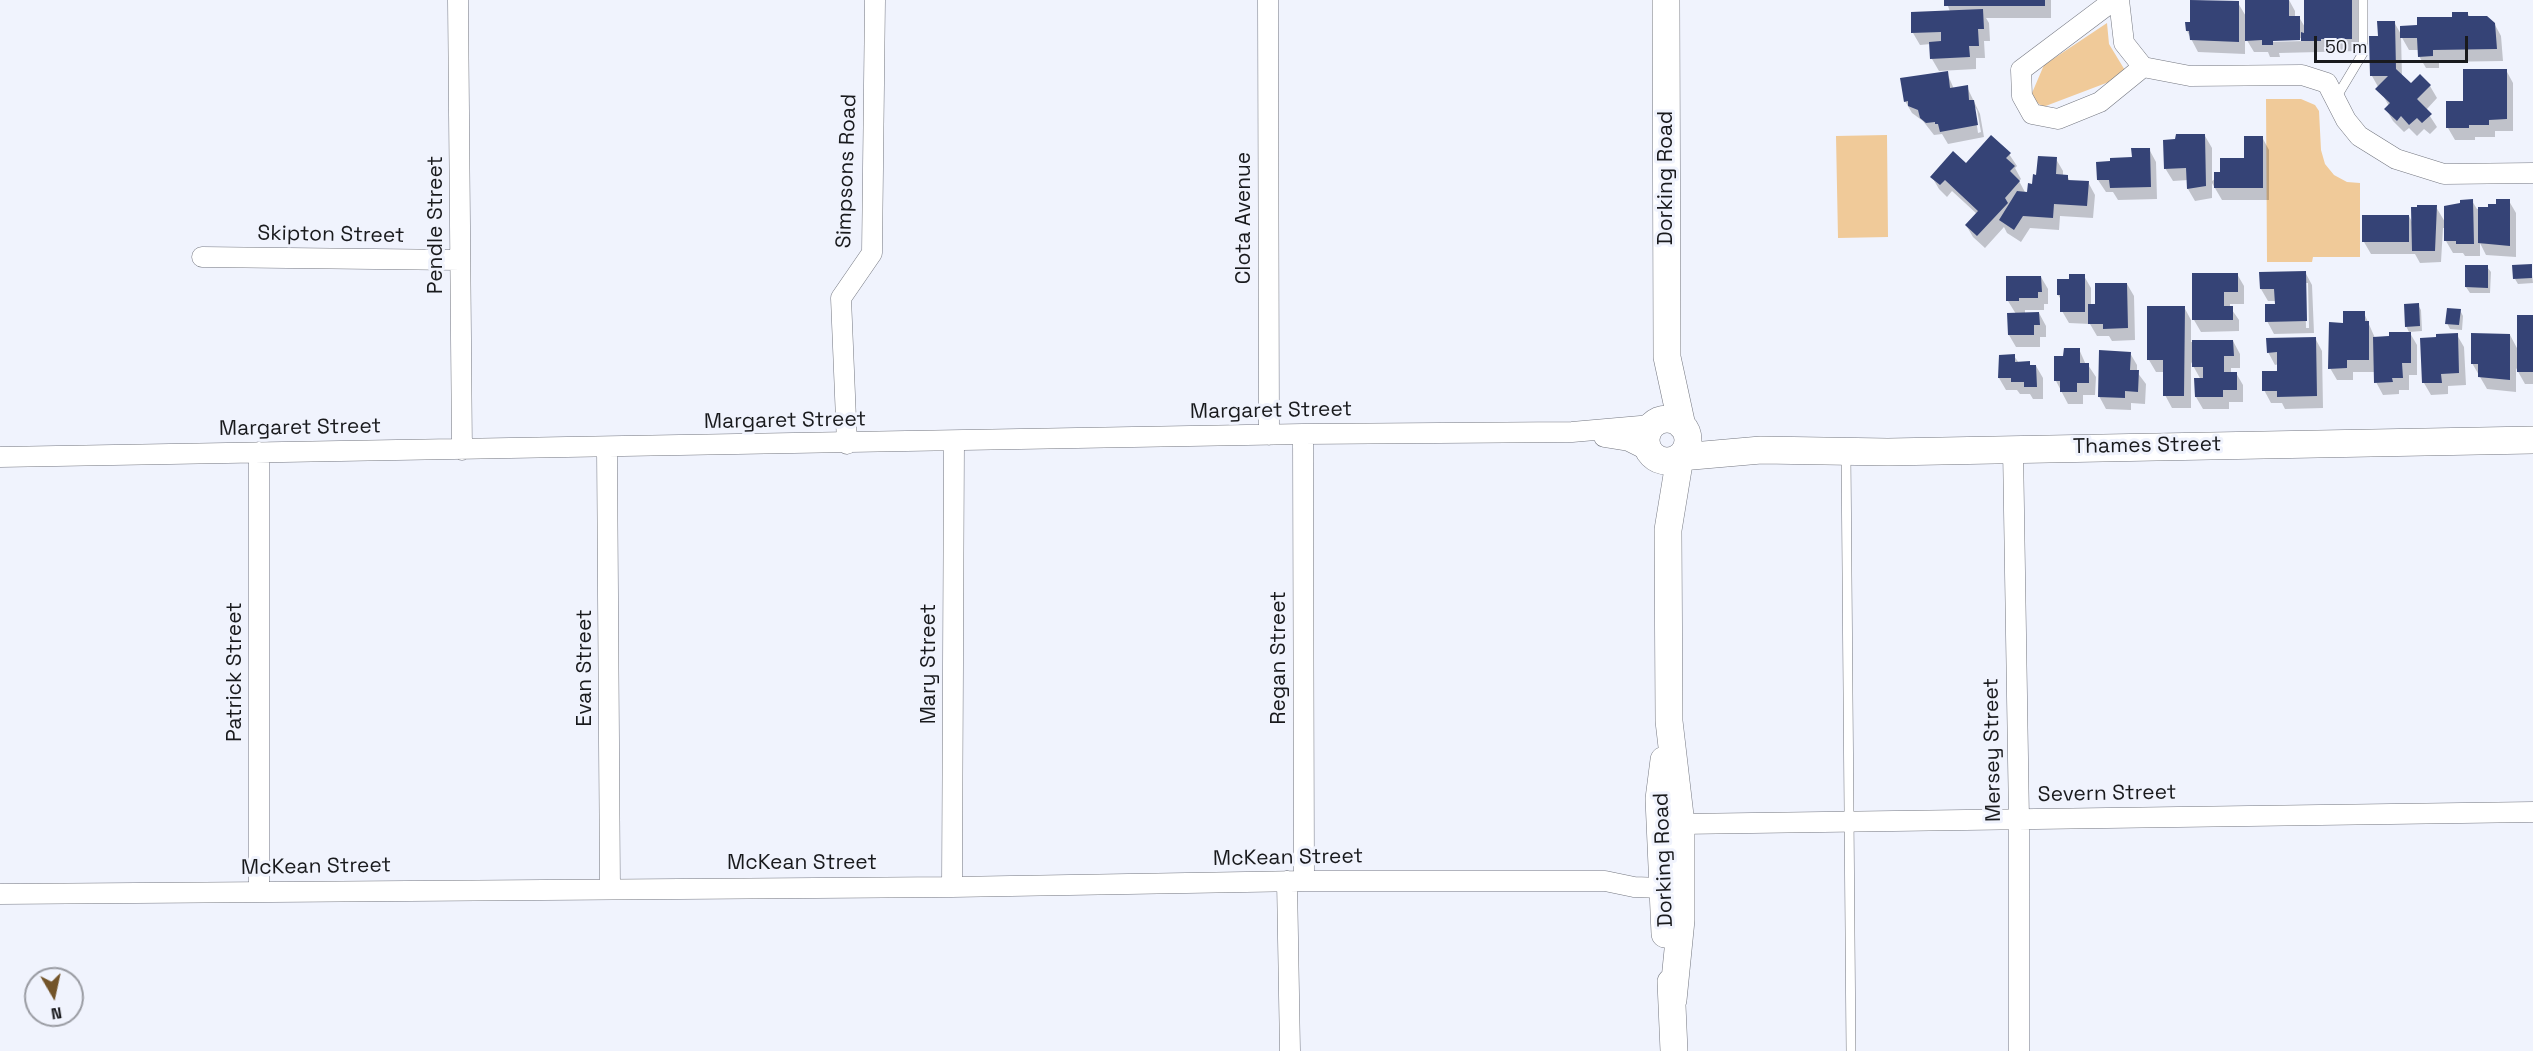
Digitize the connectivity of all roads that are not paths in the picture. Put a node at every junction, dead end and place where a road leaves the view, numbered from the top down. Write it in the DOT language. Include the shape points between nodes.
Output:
graph roads {
  1 [pos="458,0"];
  2 [pos="875,0"];
  3 [pos="1268,0"];
  4 [pos="1666,0"];
  5 [pos="2114,0"];
  6 [pos="2119,0"];
  7 [pos="2362,0"];
  8 [pos="2143,67"];
  9 [pos="2336,98"];
  10 [pos="2533,173"];
  11 [pos="202,257"];
  12 [pos="460,260"];
  13 [pos="1667,357"];
  14 [pos="1684,427"];
  15 [pos="1303,434"];
  16 [pos="1269,435"];
  17 [pos="1651,439"];
  18 [pos="2533,440"];
  19 [pos="954,442"];
  20 [pos="847,444"];
  21 [pos="608,448"];
  22 [pos="2013,448"];
  23 [pos="462,450"];
  24 [pos="1761,450"];
  25 [pos="259,452"];
  26 [pos="1846,452"];
  27 [pos="0,457"];
  28 [pos="1680,457"];
  29 [pos="1668,530"];
  30 [pos="1669,721"];
  31 [pos="2533,812"];
  32 [pos="2019,820"];
  33 [pos="1848,822"];
  34 [pos="1681,825"];
  35 [pos="1662,880"];
  36 [pos="1296,881"];
  37 [pos="952,887"];
  38 [pos="610,888"];
  39 [pos="259,891"];
  40 [pos="0,894"];
  41 [pos="1673,1000"];
  42 [pos="1290,1051"];
  43 [pos="1674,1051"];
  44 [pos="1851,1051"];
  45 [pos="2019,1051"];
  1 -- 12 [label="street, Pendle Street"];
  2 -- 20 [label="street, Simpsons Road" via="872,253 841,298"];
  3 -- 16 [label="street, Clota Avenue"];
  4 -- 13 [label="main road, Dorking Road"];
  5 -- 8 [label="street" via="2021,70 2022,96 2032,114 2058,119 2100,102"];
  6 -- 8 [label="street" via="2124,44"];
  7 -- 9 [label="lane" via="2362,52"];
  8 -- 9 [label="street" via="2190,76 2302,75 2327,83"];
  9 -- 10 [label="street" via="2359,136 2396,159 2444,174"];
  11 -- 12 [label="street, Skipton Street"];
  12 -- 23 [label="street, Pendle Street"];
  13 -- 14 [label="main road, Dorking Road"];
  13 -- 17 [label="main road, Dorking Road"];
  14 -- 17 [label="main road" via="1671,420 1659,421"];
  14 -- 24 [label="main road, Thames Street" via="1697,435"];
  14 -- 28 [label="main road" via="1688,441"];
  15 -- 16 [label="street, Margaret Street"];
  15 -- 17 [label="street, Margaret Street" via="1572,432 1635,443"];
  15 -- 36 [label="street, Regan Street"];
  16 -- 19 [label="street, Margaret Street"];
  17 -- 28 [label="main road" via="1656,459"];
  17 -- 29 [label="main road, Dorking Road"];
  18 -- 22 [label="main road, Thames Street"];
  19 -- 20 [label="street, Margaret Street"];
  19 -- 37 [label="street, Mary Street"];
  20 -- 21 [label="street, Margaret Street"];
  21 -- 23 [label="street, Margaret Street"];
  21 -- 38 [label="street, Evan Street"];
  22 -- 26 [label="main road, Thames Street"];
  22 -- 32 [label="street, Mersey Street"];
  23 -- 25 [label="street, Margaret Street"];
  24 -- 26 [label="main road, Thames Street"];
  24 -- 28 [label="main road, Thames Street"];
  25 -- 27 [label="street, Margaret Street"];
  25 -- 39 [label="street, Patrick Street"];
  26 -- 33 [label="lane"];
  28 -- 29 [label="main road, Dorking Road"];
  29 -- 30 [label="main road, Dorking Road"];
  30 -- 34 [label="main road, Dorking Road"];
  30 -- 35 [label="main road, Dorking Road" via="1659,799"];
  31 -- 32 [label="street, Severn Street"];
  32 -- 33 [label="street, Severn Street"];
  32 -- 45 [label="street, Mersey Street"];
  33 -- 34 [label="street, Severn Street"];
  33 -- 44 [label="lane"];
  34 -- 41 [label="main road, Dorking Road" via="1681,920"];
  35 -- 36 [label="street, McKean Street" via="1634,887 1605,881"];
  35 -- 41 [label="main road, Dorking Road"];
  36 -- 37 [label="street, McKean Street"];
  36 -- 42 [label="street, Regan Street"];
  37 -- 38 [label="street, McKean Street"];
  38 -- 39 [label="street, McKean Street"];
  39 -- 40 [label="street, McKean Street"];
  41 -- 43 [label="main road, Dorking Road"];
}
